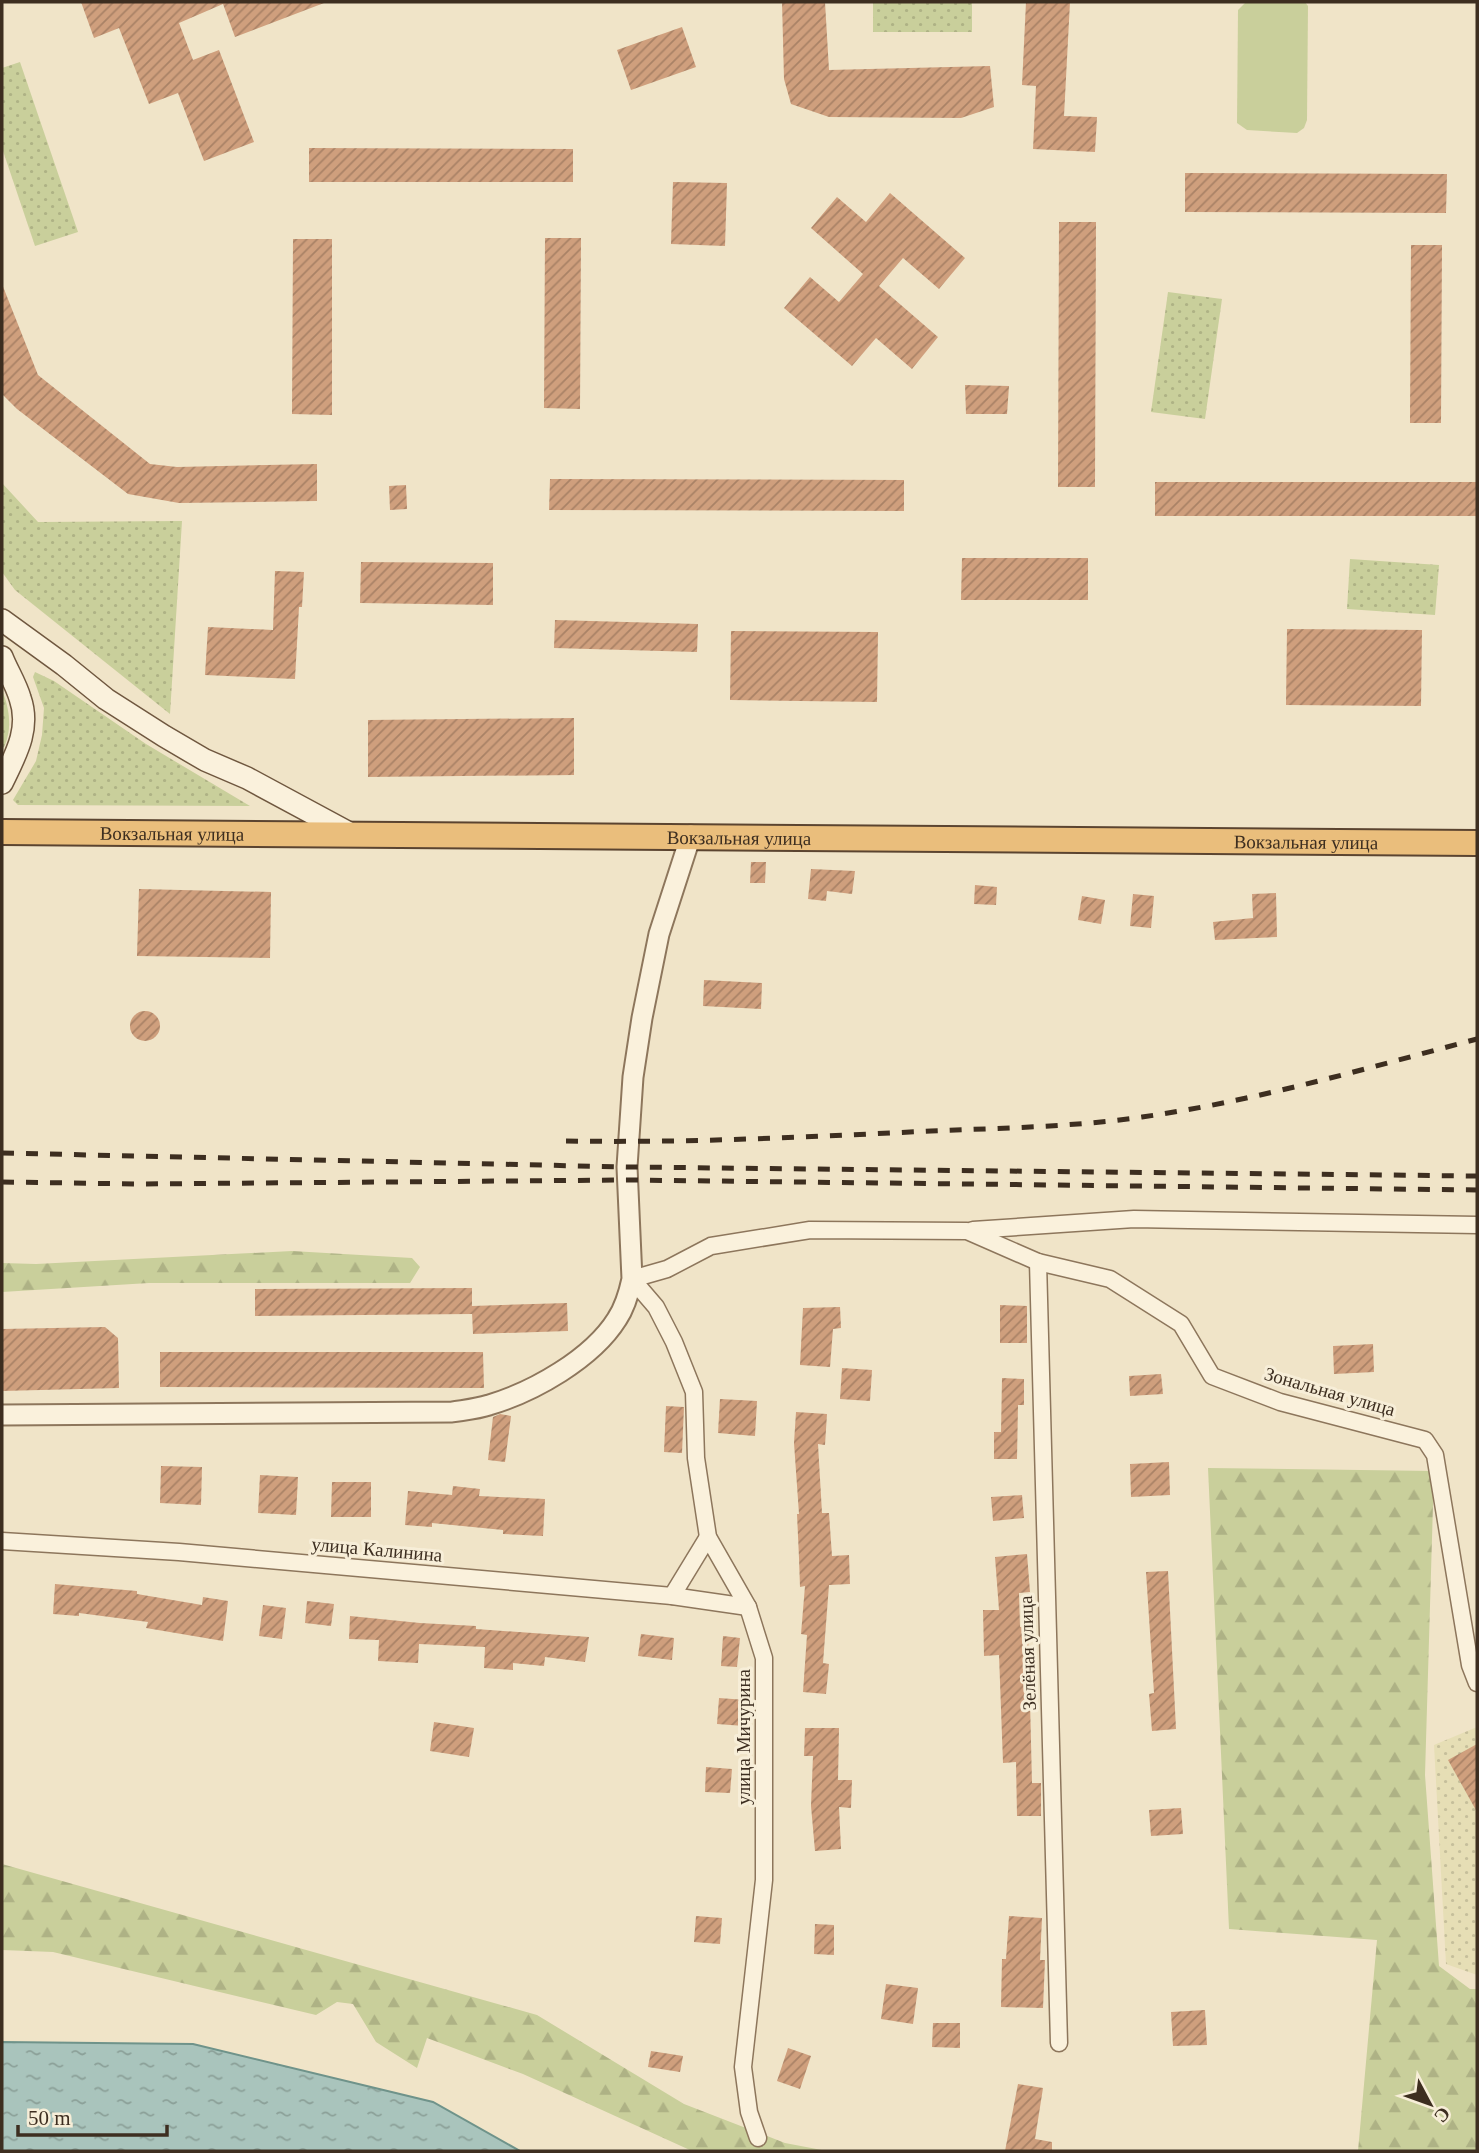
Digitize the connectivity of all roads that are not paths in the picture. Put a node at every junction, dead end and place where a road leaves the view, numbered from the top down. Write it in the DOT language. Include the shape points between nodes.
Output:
graph roads {
  1 [pos="2,620"];
  2 [pos="2,657"];
  3 [pos="6,673"];
  4 [pos="4,775"];
  5 [pos="2,832"];
  6 [pos="351,834"];
  7 [pos="691,835"];
  8 [pos="1477,843"];
  9 [pos="1477,1225"];
  10 [pos="967,1231"];
  11 [pos="1038,1262"];
  12 [pos="632,1279"];
  13 [pos="2,1415"];
  14 [pos="708,1537"];
  15 [pos="2,1541"];
  16 [pos="672,1596"];
  17 [pos="748,1607"];
  18 [pos="1477,1684"];
  19 [pos="1059,2043"];
  20 [pos="758,2138"];
  1 -- 6 [label="main road" via="106,699 164,736"];
  2 -- 3 [label="main road"];
  3 -- 4 [label="main road" via="21,698 24,722 20,746"];
  5 -- 6 [label="highway, Вокзальная улица"];
  6 -- 7 [label="highway, Вокзальная улица"];
  7 -- 8 [label="highway, Вокзальная улица"];
  7 -- 12 [label="street" via="659,934 633,1077 627,1149"];
  9 -- 10 [label="street" via="1135,1219"];
  10 -- 11 [label="street, Зональная улица"];
  10 -- 12 [label="street" via="810,1230 711,1246 667,1269"];
  11 -- 18 [label="street, Зональная улица" via="1110,1279 1181,1324 1212,1376 1280,1402 1425,1440 1435,1455"];
  11 -- 19 [label="street, Зелёная улица"];
  12 -- 13 [label="street" via="617,1320 595,1345 525,1392 487,1406 452,1412"];
  12 -- 14 [label="street, улица Мичурина" via="656,1307 694,1392 696,1458"];
  14 -- 16 [label="street"];
  14 -- 17 [label="street, улица Мичурина"];
  15 -- 16 [label="street, улица Калинина" via="179,1552"];
  16 -- 17 [label="street, улица Калинина"];
  17 -- 20 [label="street, улица Мичурина" via="764,1658 764,1880 743,2067"];
}
